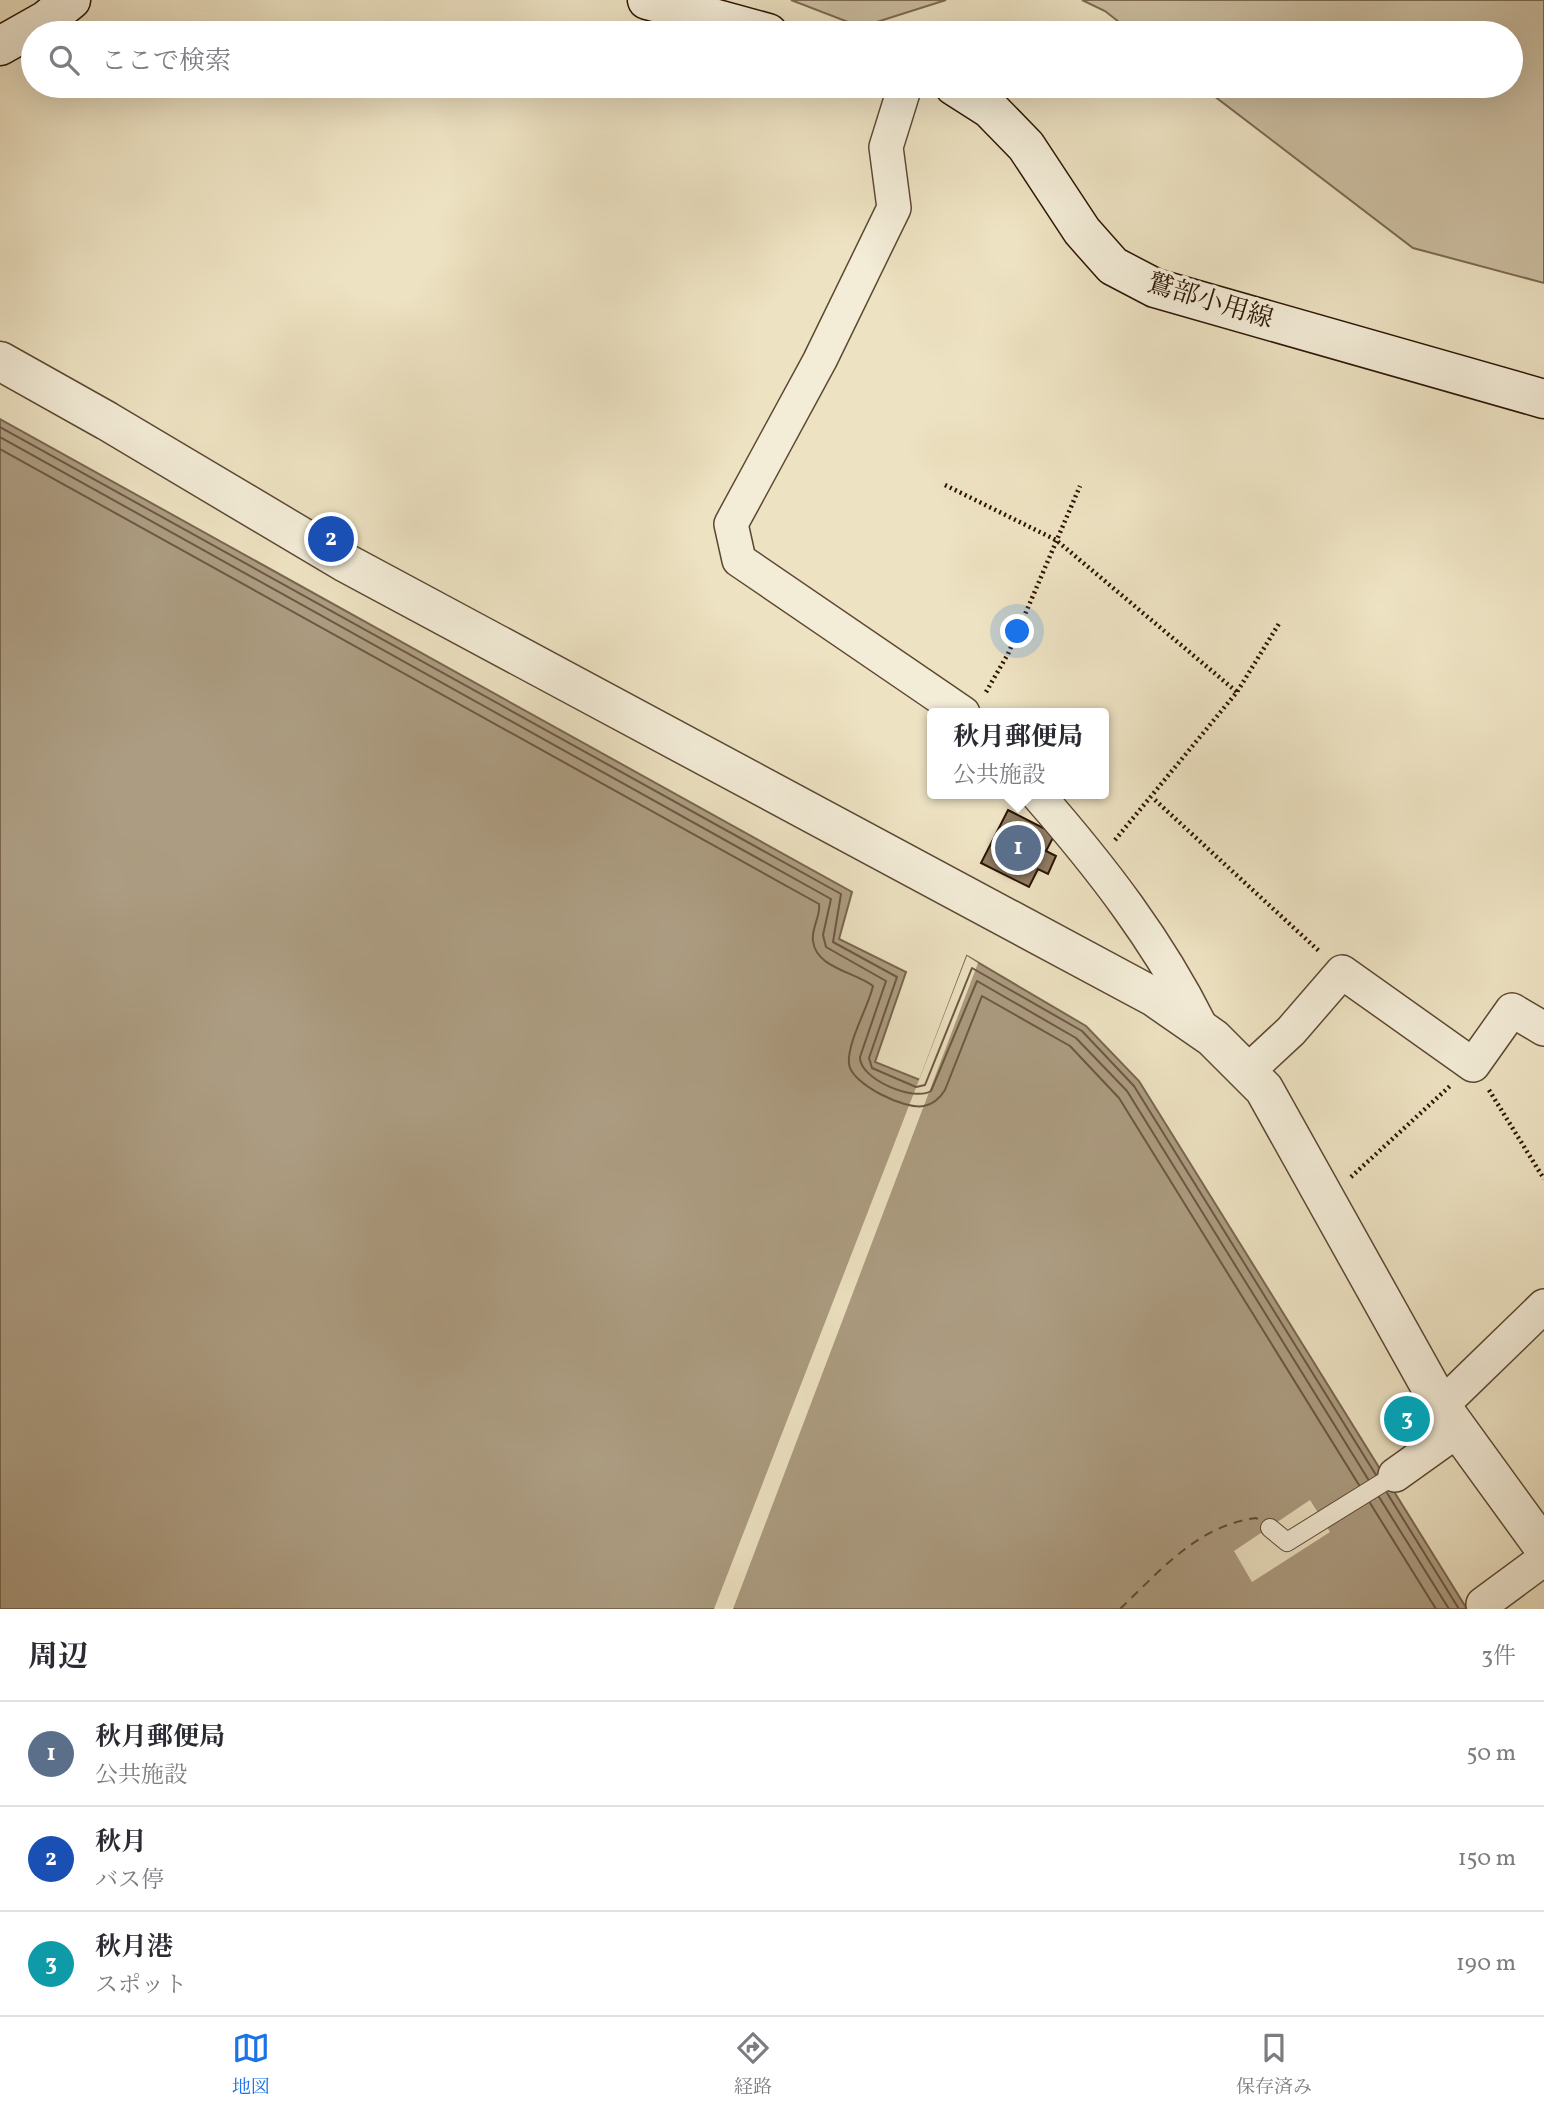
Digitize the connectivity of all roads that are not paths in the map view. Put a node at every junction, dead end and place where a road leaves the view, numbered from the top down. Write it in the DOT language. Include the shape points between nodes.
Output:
graph roads {
  1 [pos="71,0"];
  2 [pos="647,0"];
  3 [pos="44,21"];
  4 [pos="724,21"];
  5 [pos="21,35"];
  6 [pos="0,47"];
  7 [pos="901,98"];
  8 [pos="972,98"];
  9 [pos="0,361"];
  10 [pos="1544,399"];
  11 [pos="972,707"];
  12 [pos="1041,799"];
  13 [pos="1544,1029"];
  14 [pos="1203,1031"];
  15 [pos="1248,1071"];
  16 [pos="1544,1306"];
  17 [pos="1450,1418"];
  18 [pos="1395,1475"];
  19 [pos="1270,1528"];
  20 [pos="1543,1547"];
  21 [pos="1479,1606"];
  1 -- 3 [label="street"];
  2 -- 4 [label="street"];
  5 -- 6 [label="street"];
  7 -- 11 [label="street" via="886,148 894,208 821,360 730,524 739,560"];
  8 -- 10 [label="street, 鷲部小用線" via="1027,146 1082,231 1113,267 1154,288"];
  9 -- 14 [label="street" via="344,562 1154,997"];
  12 -- 14 [label="street" via="1097,862 1175,975"];
  13 -- 15 [label="street" via="1512,1010 1473,1065 1342,972 1292,1031"];
  14 -- 15 [label="street"];
  15 -- 17 [label="street" via="1277,1110"];
  16 -- 17 [label="street"];
  17 -- 18 [label="street"];
  17 -- 20 [label="street"];
  18 -- 19 [label="lane" via="1287,1542"];
  20 -- 21 [label="street"];
}
